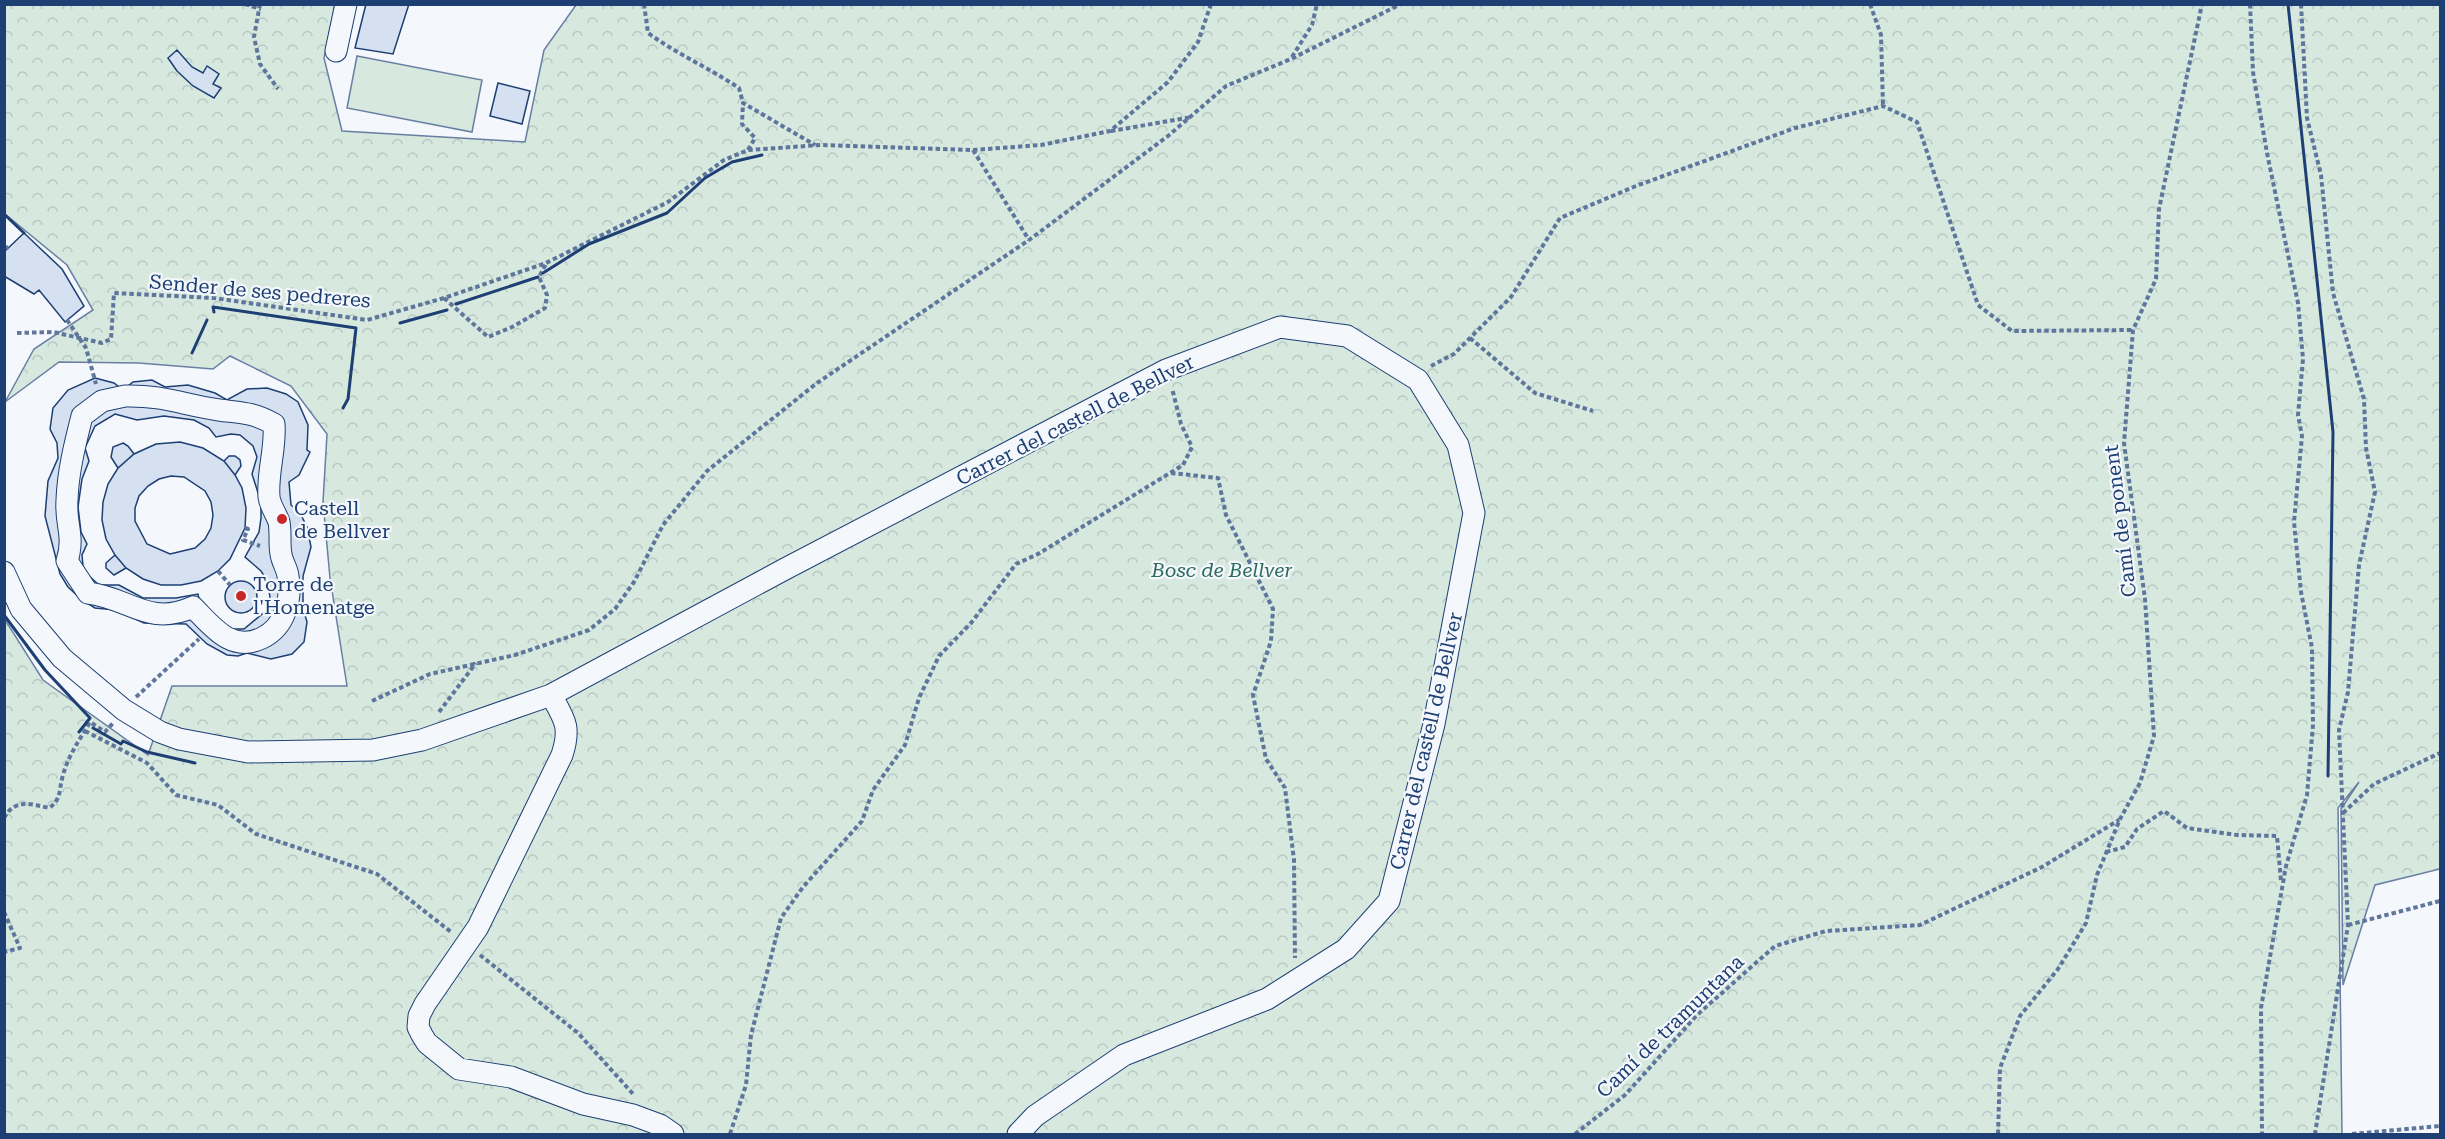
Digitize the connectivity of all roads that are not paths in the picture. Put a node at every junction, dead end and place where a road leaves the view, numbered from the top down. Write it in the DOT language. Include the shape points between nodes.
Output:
graph roads {
  1 [pos="346,4"];
  2 [pos="336,51"];
  3 [pos="4,573"];
  4 [pos="201,637"];
  5 [pos="551,695"];
  6 [pos="673,1134"];
  7 [pos="1018,1134"];
  1 -- 2 [label="street"];
  3 -- 5 [label="street, Carrer del castell de Bellver" via="21,609 62,658 124,710 179,739 248,752 373,750 422,740"];
  4 -- 4 [label="street" via="219,634 235,642 260,640 282,620 290,597 288,575 280,554 278,520 269,500 273,424 255,413 219,410 154,396 102,401 82,416 74,446 66,503 72,544 67,561 88,593 108,596 149,615 177,614 193,607"];
  5 -- 6 [label="street" via="567,728 562,756 467,944 419,1016 418,1027 428,1043 459,1069 511,1077 583,1104 633,1115"];
  5 -- 7 [label="street, Carrer del castell de Bellver" via="1166,370 1280,327 1347,336 1418,380 1458,445 1474,513 1434,724 1389,901 1346,949 1267,999 1124,1055 1035,1116"];
}
